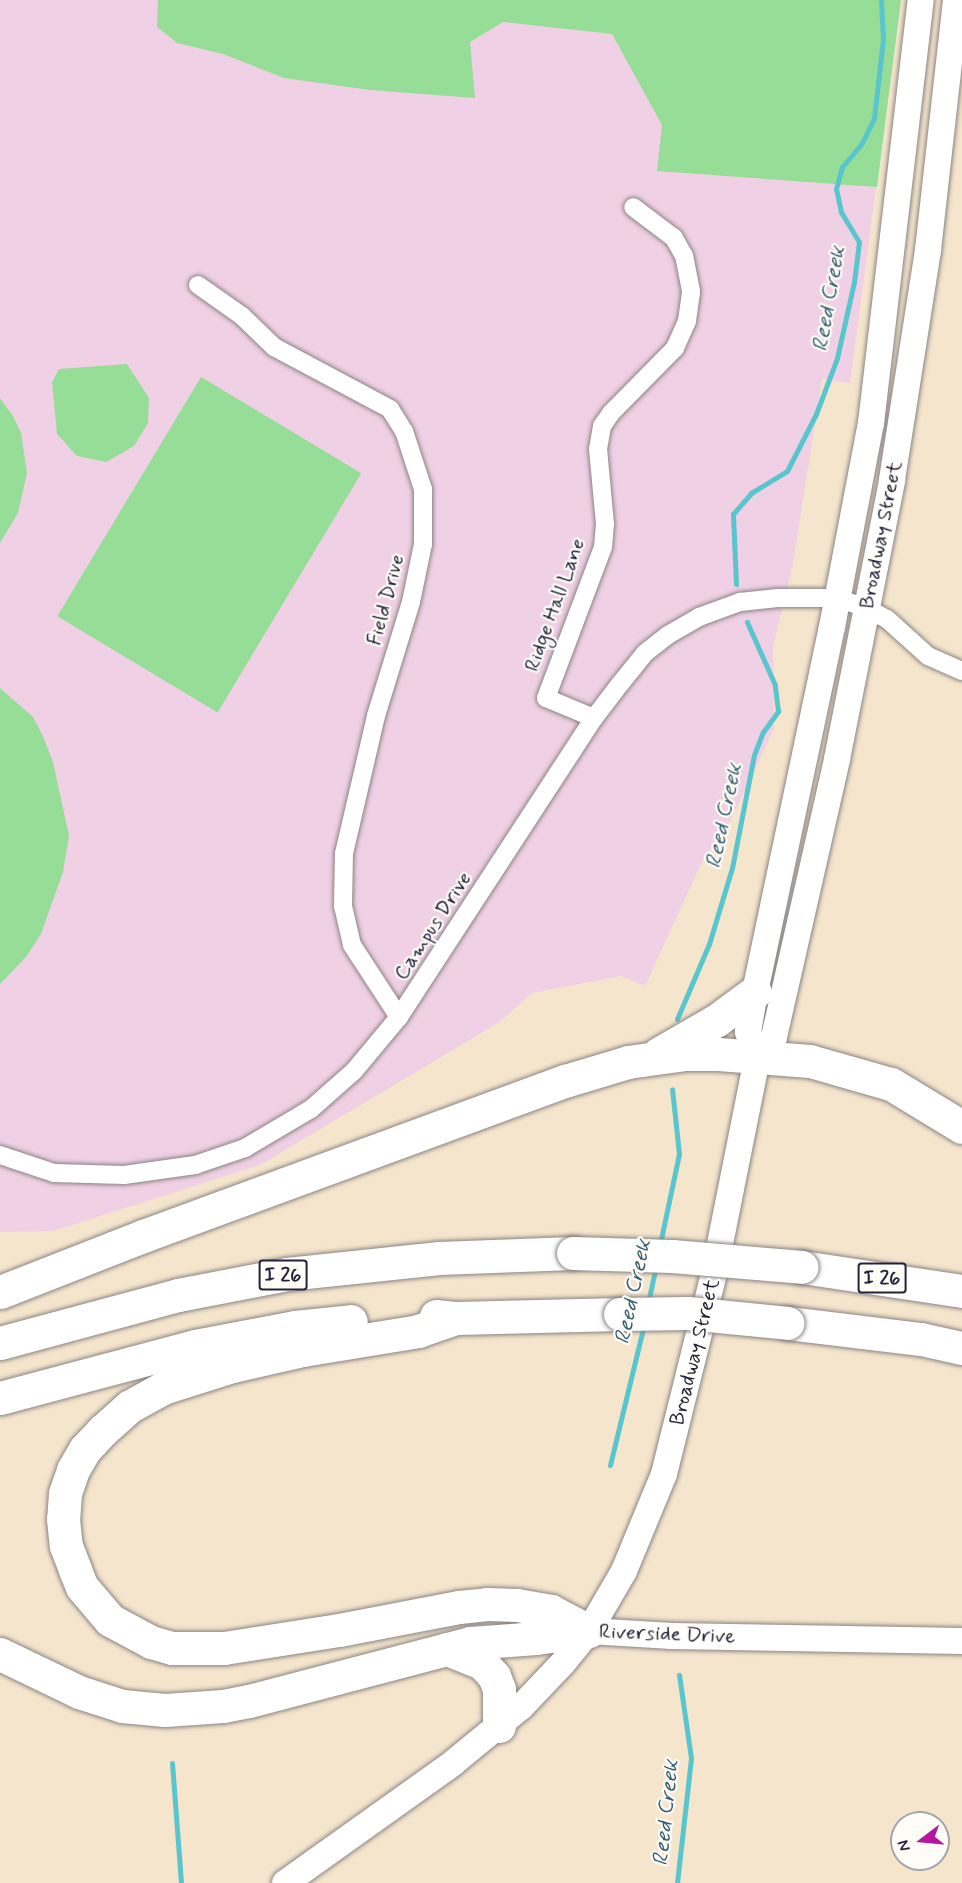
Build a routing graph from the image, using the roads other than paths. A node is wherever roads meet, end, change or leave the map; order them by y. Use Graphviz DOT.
graph roads {
  1 [pos="921,0"];
  2 [pos="956,0"];
  3 [pos="633,207"];
  4 [pos="198,285"];
  5 [pos="837,598"];
  6 [pos="866,608"];
  7 [pos="962,671"];
  8 [pos="594,718"];
  9 [pos="755,992"];
  10 [pos="399,1017"];
  11 [pos="652,1058"];
  12 [pos="757,1058"];
  13 [pos="962,1127"];
  14 [pos="0,1155"];
  15 [pos="962,1291"];
  16 [pos="0,1292"];
  17 [pos="456,1318"];
  18 [pos="0,1343"];
  19 [pos="962,1347"];
  20 [pos="0,1398"];
  21 [pos="590,1630"];
  22 [pos="962,1641"];
  23 [pos="447,1649"];
  24 [pos="0,1654"];
  25 [pos="499,1726"];
  26 [pos="285,1883"];
  1 -- 5 [label="main road, Broadway Street"];
  2 -- 6 [label="main road, Broadway Street"];
  3 -- 8 [label="street, Ridge Hall Lane"];
  4 -- 10 [label="street, Field Drive"];
  5 -- 6 [label="street, Campus Drive"];
  5 -- 8 [label="street, Campus Drive"];
  5 -- 9 [label="main road, Broadway Street"];
  6 -- 7 [label="street, Campus Drive"];
  6 -- 12 [label="main road, Broadway Street"];
  8 -- 10 [label="street, Campus Drive"];
  9 -- 11 [label="highway"];
  9 -- 12 [label="main road, Broadway Street"];
  10 -- 14 [label="street, Campus Drive"];
  11 -- 12 [label="highway"];
  11 -- 16 [label="highway"];
  12 -- 13 [label="highway"];
  12 -- 21 [label="main road, Broadway Street"];
  15 -- 18 [label="highway, I 26, bridge"];
  17 -- 19 [label="highway, bridge"];
  17 -- 20 [label="highway"];
  17 -- 21 [label="highway"];
  21 -- 22 [label="main road, Riverside Drive"];
  21 -- 23 [label="highway"];
  21 -- 25 [label="main road, Riverside Drive"];
  23 -- 24 [label="highway"];
  23 -- 25 [label="highway"];
  25 -- 26 [label="main road, Riverside Drive"];
}
